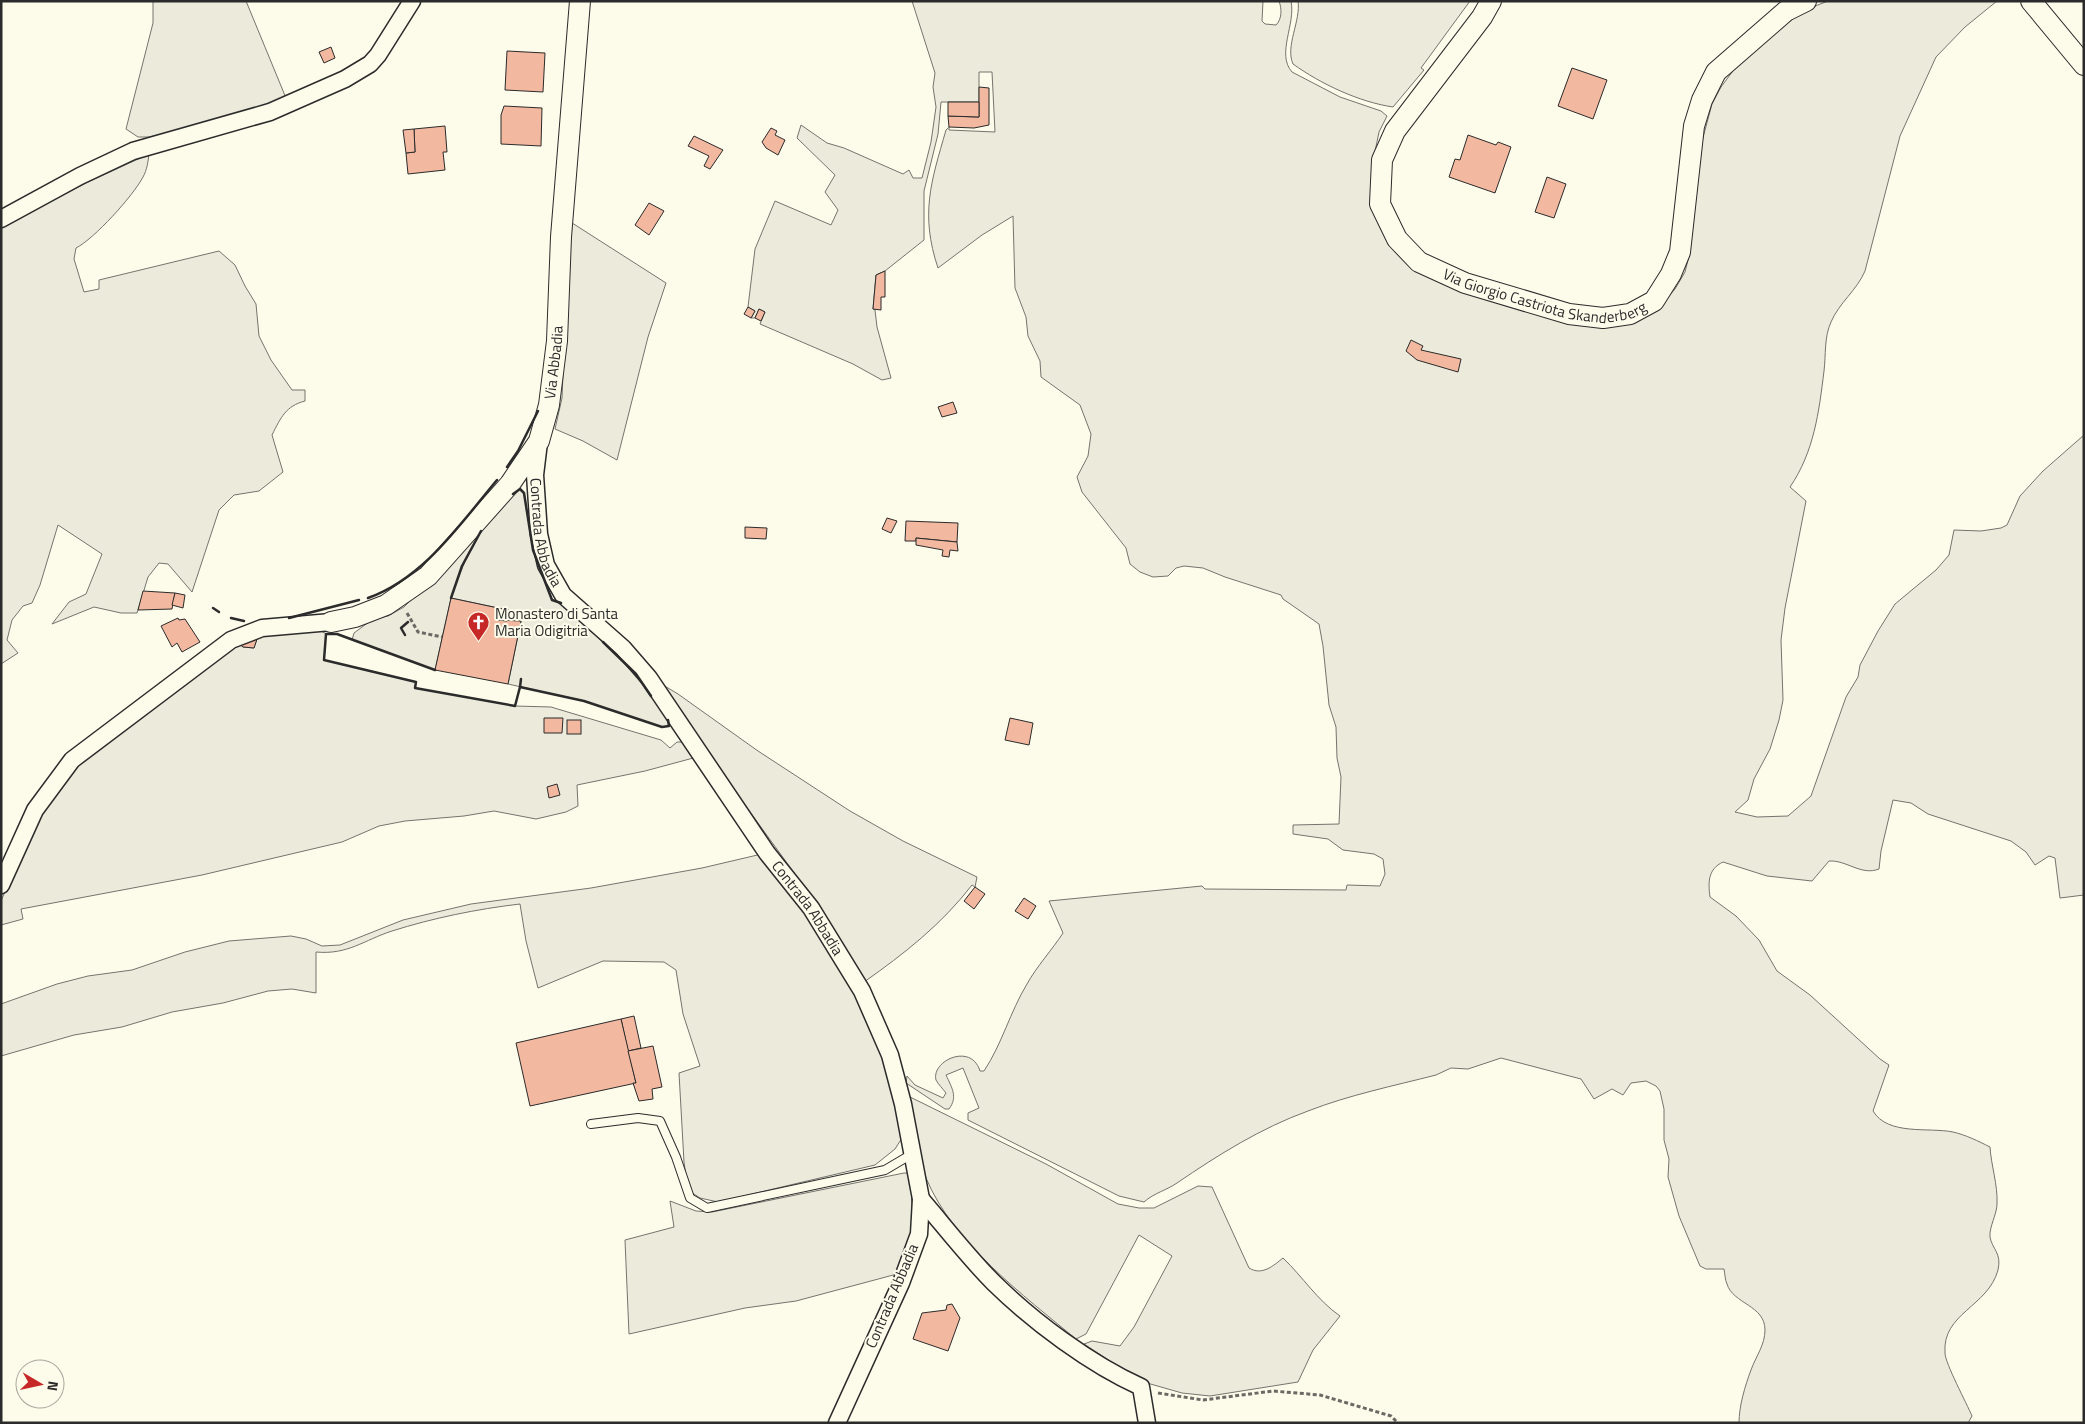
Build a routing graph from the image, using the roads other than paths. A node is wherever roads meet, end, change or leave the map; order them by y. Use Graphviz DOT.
graph roads {
  1 [pos="412,1"];
  2 [pos="580,1"];
  3 [pos="1491,1"];
  4 [pos="1806,1"];
  5 [pos="2030,1"];
  6 [pos="2084,65"];
  7 [pos="1,219"];
  8 [pos="539,441"];
  9 [pos="331,622"];
  10 [pos="1,884"];
  11 [pos="591,1124"];
  12 [pos="912,1154"];
  13 [pos="921,1199"];
  14 [pos="837,1423"];
  15 [pos="1147,1423"];
  1 -- 7 [label="street"];
  2 -- 8 [label="street, Via Abbadia"];
  3 -- 4 [label="street, Via Giorgio Castriota Skanderberg"];
  5 -- 6 [label="street"];
  8 -- 9 [label="street, Via Abbadia"];
  8 -- 12 [label="street, Contrada Abbadia"];
  9 -- 10 [label="street"];
  11 -- 12 [label="lane"];
  12 -- 13 [label="street, Contrada Abbadia"];
  13 -- 14 [label="street, Contrada Abbadia"];
  13 -- 15 [label="street"];
}
